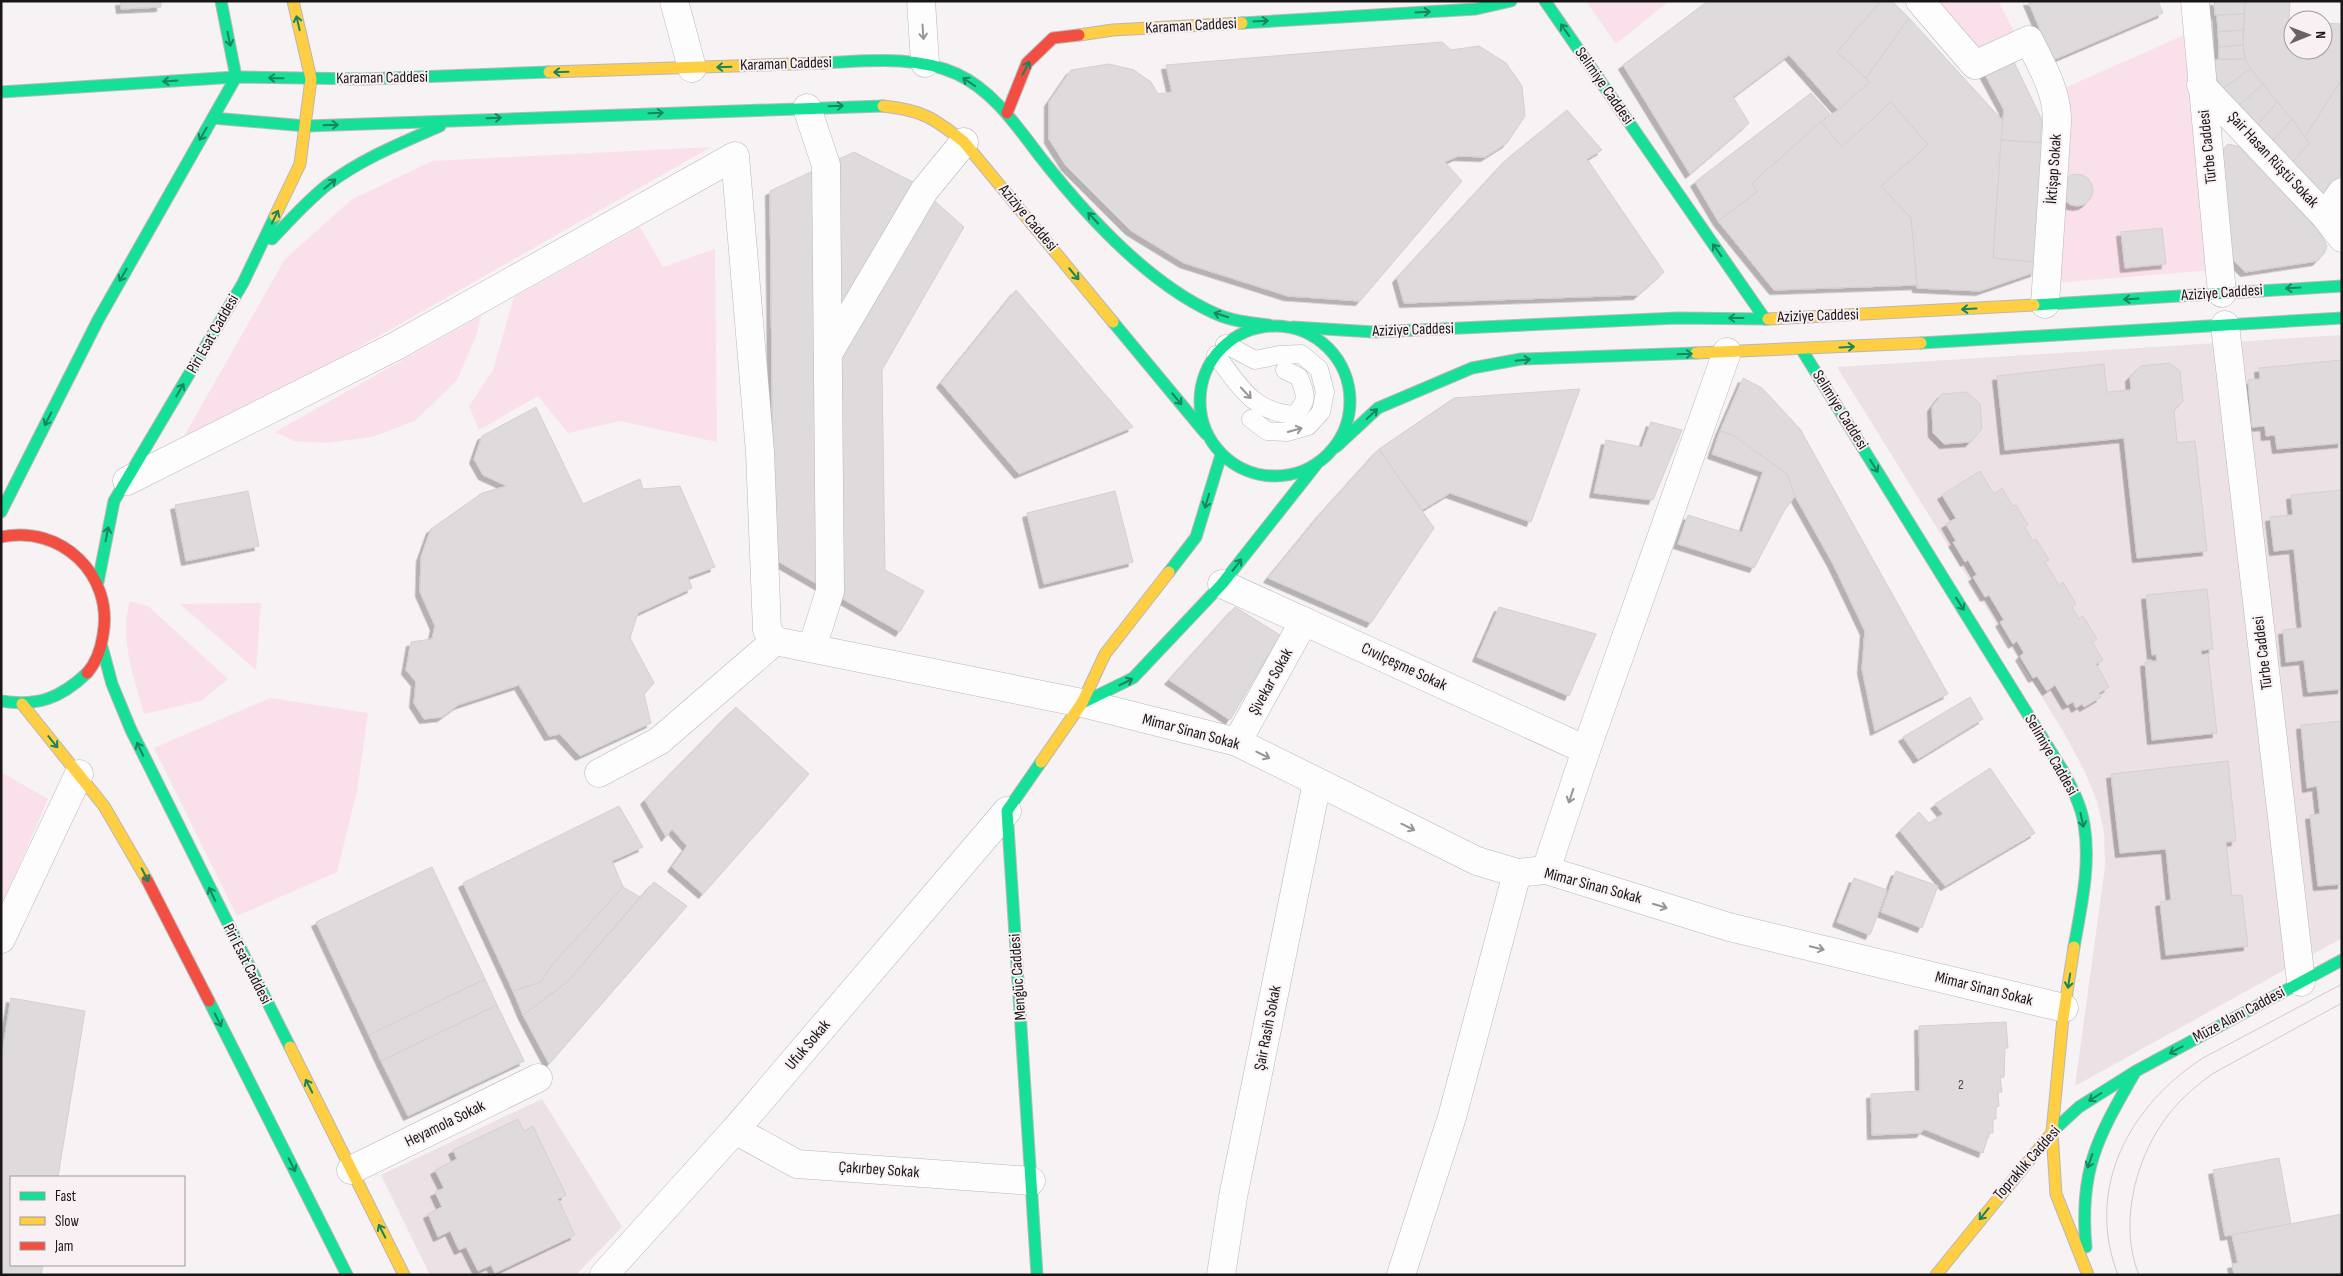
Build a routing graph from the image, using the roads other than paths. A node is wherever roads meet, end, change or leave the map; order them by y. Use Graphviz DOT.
graph roads {
  1 [pos="221,1"];
  2 [pos="293,1"];
  3 [pos="674,1"];
  4 [pos="921,1"];
  5 [pos="1511,1"];
  6 [pos="1545,1"];
  7 [pos="1920,1"];
  8 [pos="2195,1"];
  9 [pos="926,63"];
  10 [pos="692,68"];
  11 [pos="236,77"];
  12 [pos="311,79"];
  13 [pos="2201,85"];
  14 [pos="1,92"];
  15 [pos="807,108"];
  16 [pos="1007,113"];
  17 [pos="213,118"];
  18 [pos="454,120"];
  19 [pos="306,126"];
  20 [pos="964,142"];
  21 [pos="2342,192"];
  22 [pos="2326,216"];
  23 [pos="2342,238"];
  24 [pos="257,254"];
  25 [pos="2342,286"];
  26 [pos="2222,293"];
  27 [pos="2045,304"];
  28 [pos="2342,318"];
  29 [pos="1765,319"];
  30 [pos="1269,325"];
  31 [pos="2225,325"];
  32 [pos="1293,327"];
  33 [pos="1220,350"];
  34 [pos="1802,350"];
  35 [pos="1727,352"];
  36 [pos="828,354"];
  37 [pos="1285,370"];
  38 [pos="1251,419"];
  39 [pos="1206,434"];
  40 [pos="1336,447"];
  41 [pos="1221,455"];
  42 [pos="1317,465"];
  43 [pos="127,482"];
  44 [pos="1,512"];
  45 [pos="1,538"];
  46 [pos="98,582"];
  47 [pos="1222,584"];
  48 [pos="1304,621"];
  49 [pos="775,641"];
  50 [pos="102,647"];
  51 [pos="812,648"];
  52 [pos="1,701"];
  53 [pos="1082,703"];
  54 [pos="22,704"];
  55 [pos="1237,742"];
  56 [pos="1586,750"];
  57 [pos="79,774"];
  58 [pos="599,774"];
  59 [pos="1317,782"];
  60 [pos="1007,811"];
  61 [pos="1546,870"];
  62 [pos="1517,873"];
  63 [pos="1,939"];
  64 [pos="2342,960"];
  65 [pos="2301,982"];
  66 [pos="2064,1008"];
  67 [pos="2136,1071"];
  68 [pos="538,1078"];
  69 [pos="735,1130"];
  70 [pos="2052,1132"];
  71 [pos="351,1170"];
  72 [pos="1031,1181"];
  73 [pos="347,1275"];
  74 [pos="404,1275"];
  75 [pos="604,1275"];
  76 [pos="1037,1275"];
  77 [pos="1220,1275"];
  78 [pos="1400,1275"];
  79 [pos="1936,1275"];
  80 [pos="2088,1275"];
  81 [pos="2092,1275"];
  1 -- 11 [label="main road, one-way"];
  12 -- 2 [label="main road, Piri Esat Caddesi, one-way"];
  3 -- 10 [label="street"];
  4 -- 9 [label="street, one-way"];
  16 -- 5 [label="main road, Karaman Caddesi, one-way"];
  29 -- 6 [label="main road, Selimiye Caddesi, one-way"];
  7 -- 27 [label="street, İktişap Sokak"];
  8 -- 13 [label="street, Türbe Caddesi"];
  9 -- 10 [label="main road, Karaman Caddesi, one-way"];
  16 -- 9 [label="main road, Karaman Caddesi, one-way"];
  10 -- 12 [label="main road, Karaman Caddesi, one-way"];
  12 -- 11 [label="main road, Karaman Caddesi, one-way"];
  11 -- 14 [label="main road, Karaman Caddesi, one-way"];
  11 -- 17 [label="main road"];
  12 -- 19 [label="main road, Piri Esat Caddesi"];
  13 -- 22 [label="street, Şair Hasan Rüştü Sokak"];
  13 -- 26 [label="street, Türbe Caddesi"];
  18 -- 15 [label="main road, one-way"];
  15 -- 20 [label="main road, one-way"];
  15 -- 36 [label="street"];
  30 -- 16 [label="main road, one-way"];
  17 -- 19 [label="main road"];
  17 -- 44 [label="main road, one-way"];
  19 -- 18 [label="main road, one-way"];
  24 -- 18 [label="main road, one-way"];
  24 -- 19 [label="main road, Piri Esat Caddesi, one-way"];
  20 -- 36 [label="street"];
  20 -- 39 [label="main road, Aziziye Caddesi, one-way"];
  21 -- 22 [label="street"];
  22 -- 23 [label="street, Şair Hasan Rüştü Sokak"];
  43 -- 24 [label="main road, Piri Esat Caddesi, one-way"];
  25 -- 26 [label="main road, Aziziye Caddesi, one-way"];
  26 -- 27 [label="main road, Aziziye Caddesi, one-way"];
  27 -- 29 [label="main road, Aziziye Caddesi, one-way"];
  28 -- 31 [label="main road, Aziziye Caddesi"];
  29 -- 32 [label="main road, Aziziye Caddesi, one-way"];
  30 -- 32 [label="main road"];
  30 -- 33 [label="main road"];
  34 -- 31 [label="main road, Aziziye Caddesi, one-way"];
  31 -- 65 [label="street, Türbe Caddesi"];
  32 -- 40 [label="main road"];
  33 -- 37 [label="lane, one-way"];
  38 -- 33 [label="lane, one-way"];
  33 -- 39 [label="main road"];
  34 -- 35 [label="main road, Aziziye Caddesi"];
  34 -- 66 [label="main road, Selimiye Caddesi, one-way"];
  40 -- 35 [label="main road, Aziziye Caddesi, one-way"];
  35 -- 56 [label="street"];
  36 -- 51 [label="street"];
  39 -- 41 [label="main road"];
  40 -- 42 [label="main road"];
  41 -- 42 [label="main road"];
  41 -- 53 [label="main road, one-way"];
  47 -- 42 [label="main road, one-way"];
  46 -- 43 [label="main road, Piri Esat Caddesi, one-way"];
  43 -- 49 [label="street"];
  45 -- 46 [label="main road"];
  46 -- 50 [label="main road"];
  47 -- 48 [label="street, Cıvılçeşme Sokak"];
  53 -- 47 [label="main road, one-way"];
  48 -- 55 [label="street, Şivekar Sokak"];
  48 -- 56 [label="street, Cıvılçeşme Sokak"];
  49 -- 51 [label="street, Mimar Sinan Sokak"];
  49 -- 58 [label="street"];
  50 -- 54 [label="main road"];
  71 -- 50 [label="main road, Piri Esat Caddesi, one-way"];
  51 -- 53 [label="street, Mimar Sinan Sokak"];
  52 -- 54 [label="main road"];
  53 -- 55 [label="street, Mimar Sinan Sokak"];
  53 -- 60 [label="main road"];
  54 -- 57 [label="main road, one-way"];
  55 -- 59 [label="street, Mimar Sinan Sokak, one-way"];
  56 -- 61 [label="street, one-way"];
  57 -- 63 [label="street"];
  57 -- 73 [label="main road, one-way"];
  59 -- 62 [label="street, Mimar Sinan Sokak, one-way"];
  59 -- 77 [label="street, Şair Rasih Sokak"];
  60 -- 69 [label="street, Ufuk Sokak"];
  60 -- 72 [label="main road, Mengüc Caddesi"];
  61 -- 62 [label="street, Mimar Sinan Sokak"];
  61 -- 66 [label="street, Mimar Sinan Sokak, one-way"];
  62 -- 78 [label="street"];
  64 -- 65 [label="main road, Müze Alanı Caddesi"];
  65 -- 67 [label="main road, Müze Alanı Caddesi, one-way"];
  66 -- 70 [label="main road, Selimiye Caddesi"];
  67 -- 70 [label="main road, Topraklık Caddesi, one-way"];
  67 -- 81 [label="main road, one-way"];
  68 -- 71 [label="street, Heyamola Sokak"];
  69 -- 72 [label="street, Çakırbey Sokak"];
  69 -- 75 [label="street, Ufuk Sokak"];
  70 -- 79 [label="main road, Topraklık Caddesi, one-way"];
  70 -- 80 [label="main road, Selimiye Caddesi"];
  74 -- 71 [label="main road, Piri Esat Caddesi, one-way"];
  72 -- 76 [label="main road, Mengüc Caddesi"];
}
